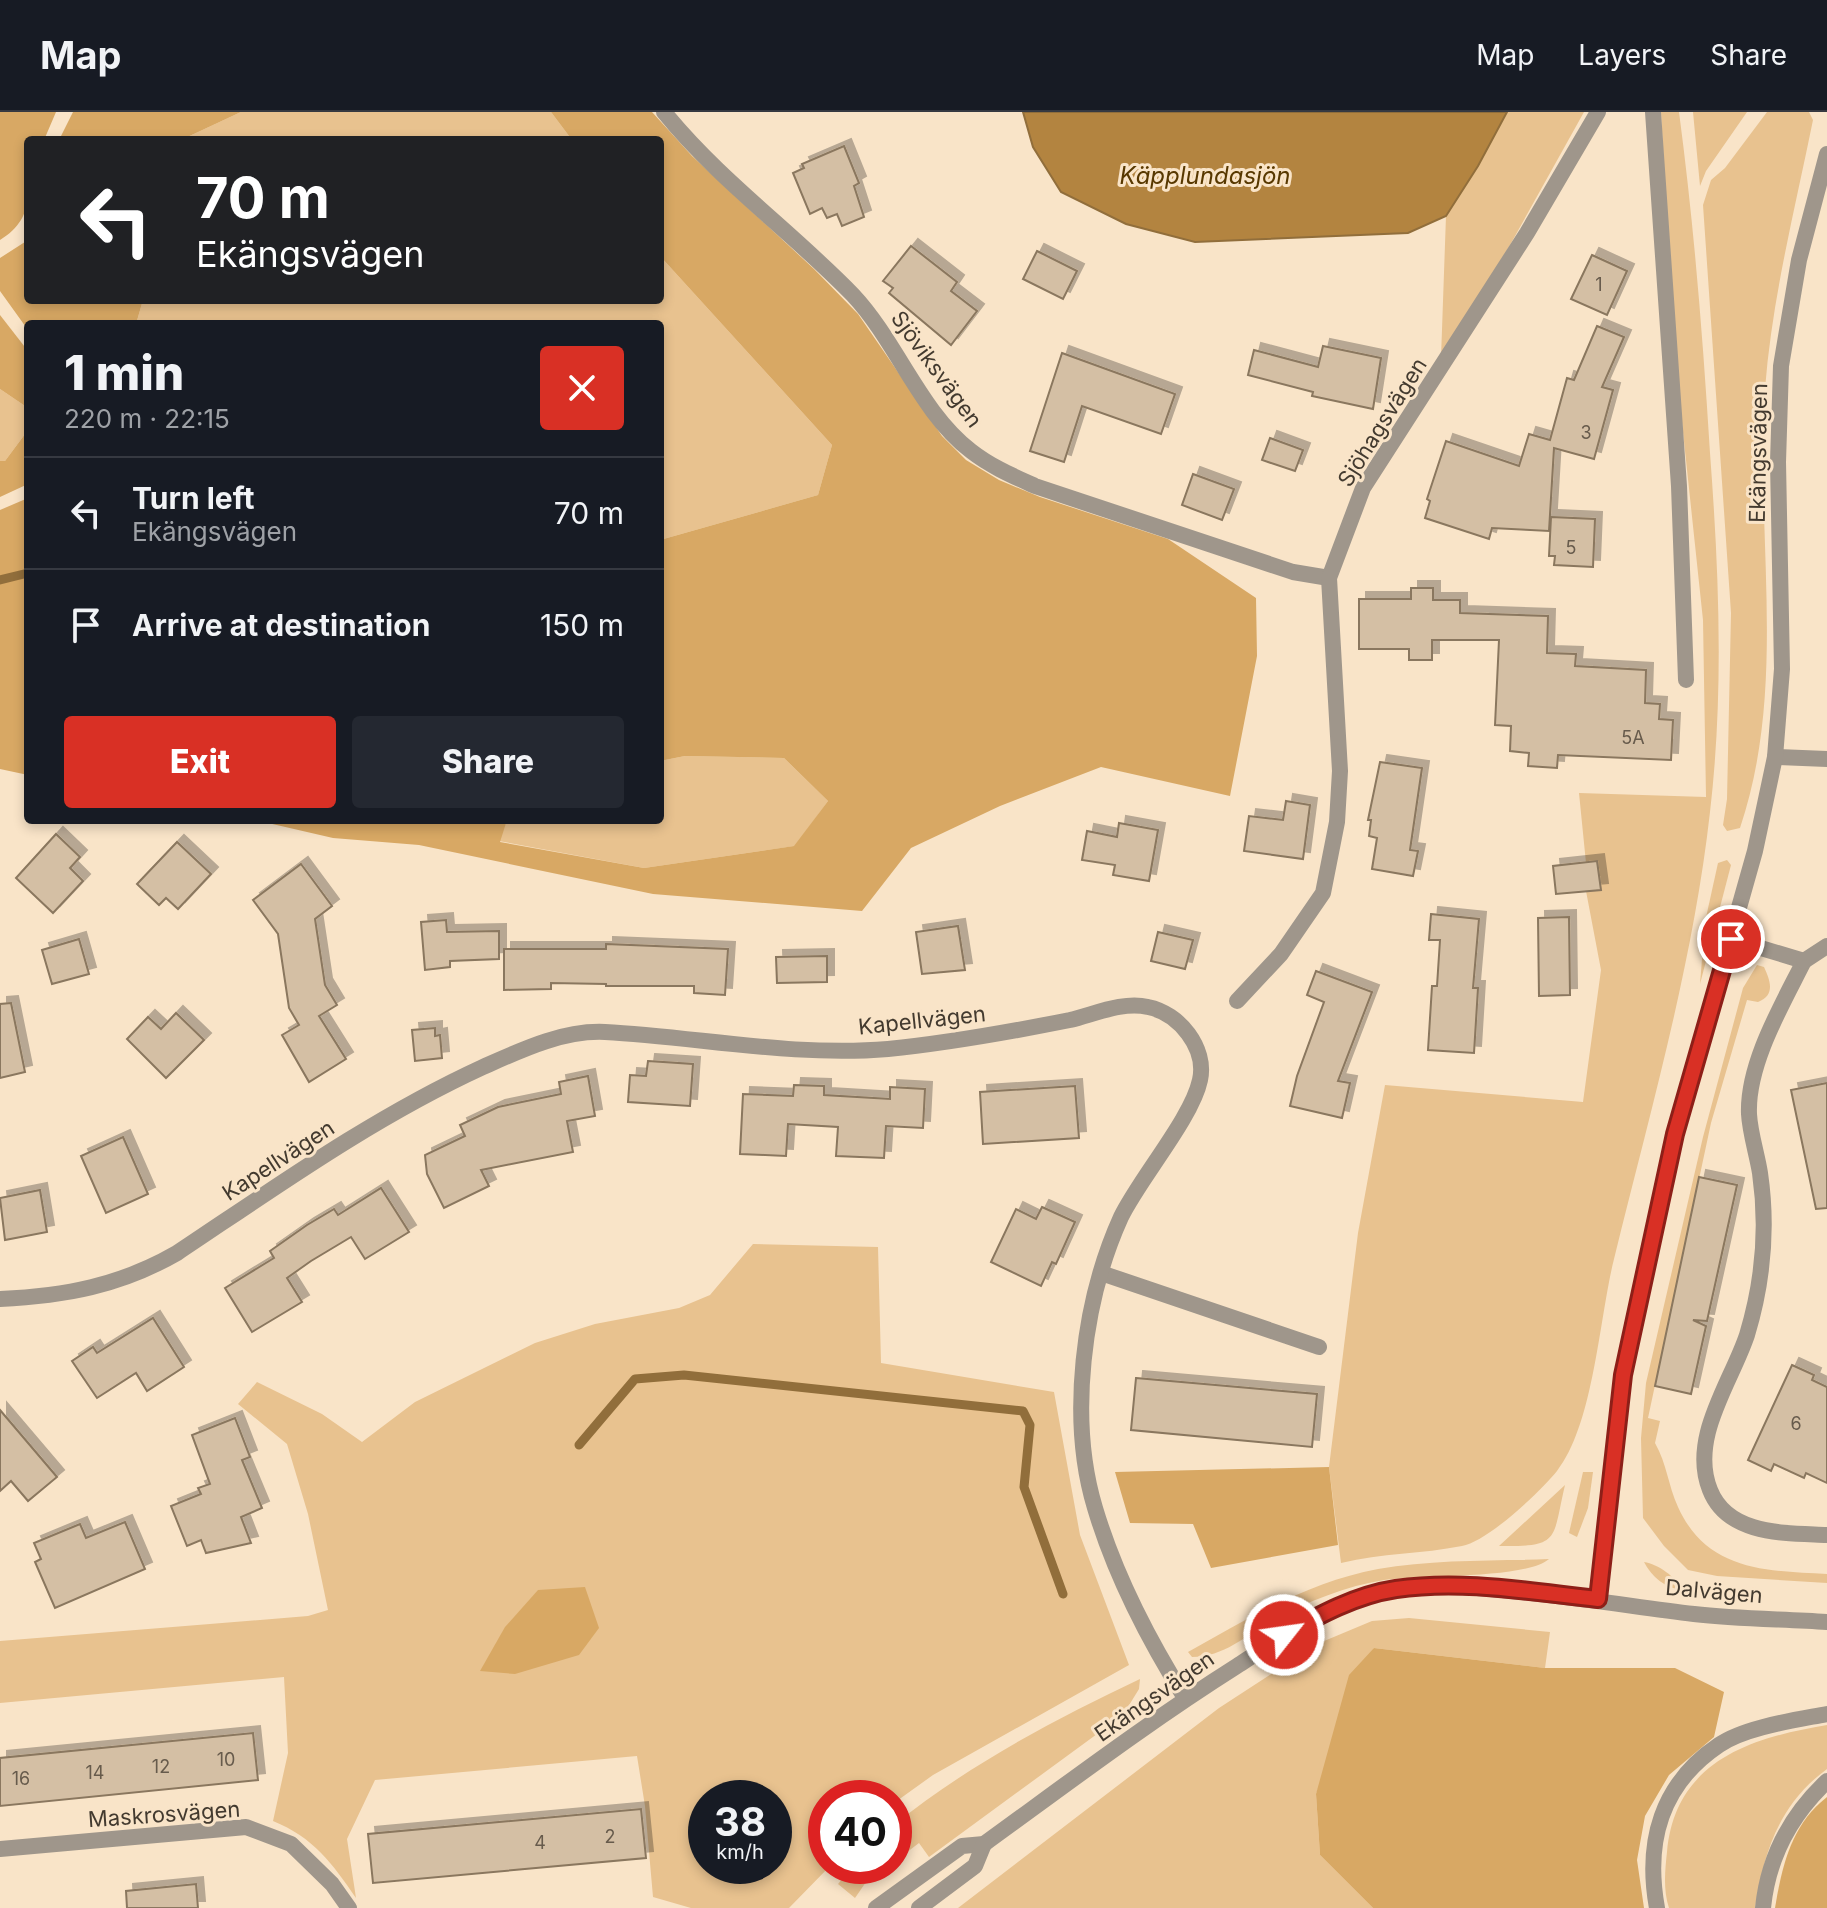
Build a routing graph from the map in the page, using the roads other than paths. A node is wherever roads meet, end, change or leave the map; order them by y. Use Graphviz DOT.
graph roads {
  1 [pos="664,112"];
  2 [pos="1598,112"];
  3 [pos="1653,112"];
  4 [pos="1827,154"];
  5 [pos="1329,578"];
  6 [pos="1686,680"];
  7 [pos="1775,757"];
  8 [pos="1827,759"];
  9 [pos="1731,939"];
  10 [pos="1827,946"];
  11 [pos="1804,961"];
  12 [pos="1237,1001"];
  13 [pos="1101,1273"];
  14 [pos="0,1299"];
  15 [pos="1319,1347"];
  16 [pos="1827,1535"];
  17 [pos="1598,1599"];
  18 [pos="1827,1622"];
  19 [pos="1185,1698"];
  20 [pos="1827,1714"];
  21 [pos="1827,1781"];
  22 [pos="984,1844"];
  23 [pos="0,1849"];
  24 [pos="349,1908"];
  25 [pos="876,1908"];
  26 [pos="919,1908"];
  27 [pos="1657,1908"];
  28 [pos="1763,1908"];
  1 -- 5 [label="street, Sjöviksvägen"];
  2 -- 5 [label="street, Sjöhagsvägen"];
  3 -- 6 [label="street"];
  4 -- 7 [label="street, Ekängsvägen"];
  5 -- 12 [label="street, Sjöhagsvägen"];
  7 -- 8 [label="street"];
  7 -- 9 [label="street, Ekängsvägen"];
  9 -- 11 [label="street"];
  9 -- 17 [label="street, Ekängsvägen"];
  10 -- 11 [label="street"];
  11 -- 16 [label="street"];
  13 -- 14 [label="street, Kapellvägen"];
  13 -- 15 [label="street"];
  13 -- 19 [label="street, Kapellvägen"];
  17 -- 18 [label="street, Dalvägen"];
  17 -- 19 [label="street, Ekängsvägen"];
  19 -- 22 [label="street, Ekängsvägen"];
  20 -- 27 [label="street"];
  21 -- 28 [label="street"];
  22 -- 25 [label="street, Ekängsvägen"];
  22 -- 26 [label="street, Ekängsvägen"];
  23 -- 24 [label="street, Maskrosvägen"];
}
